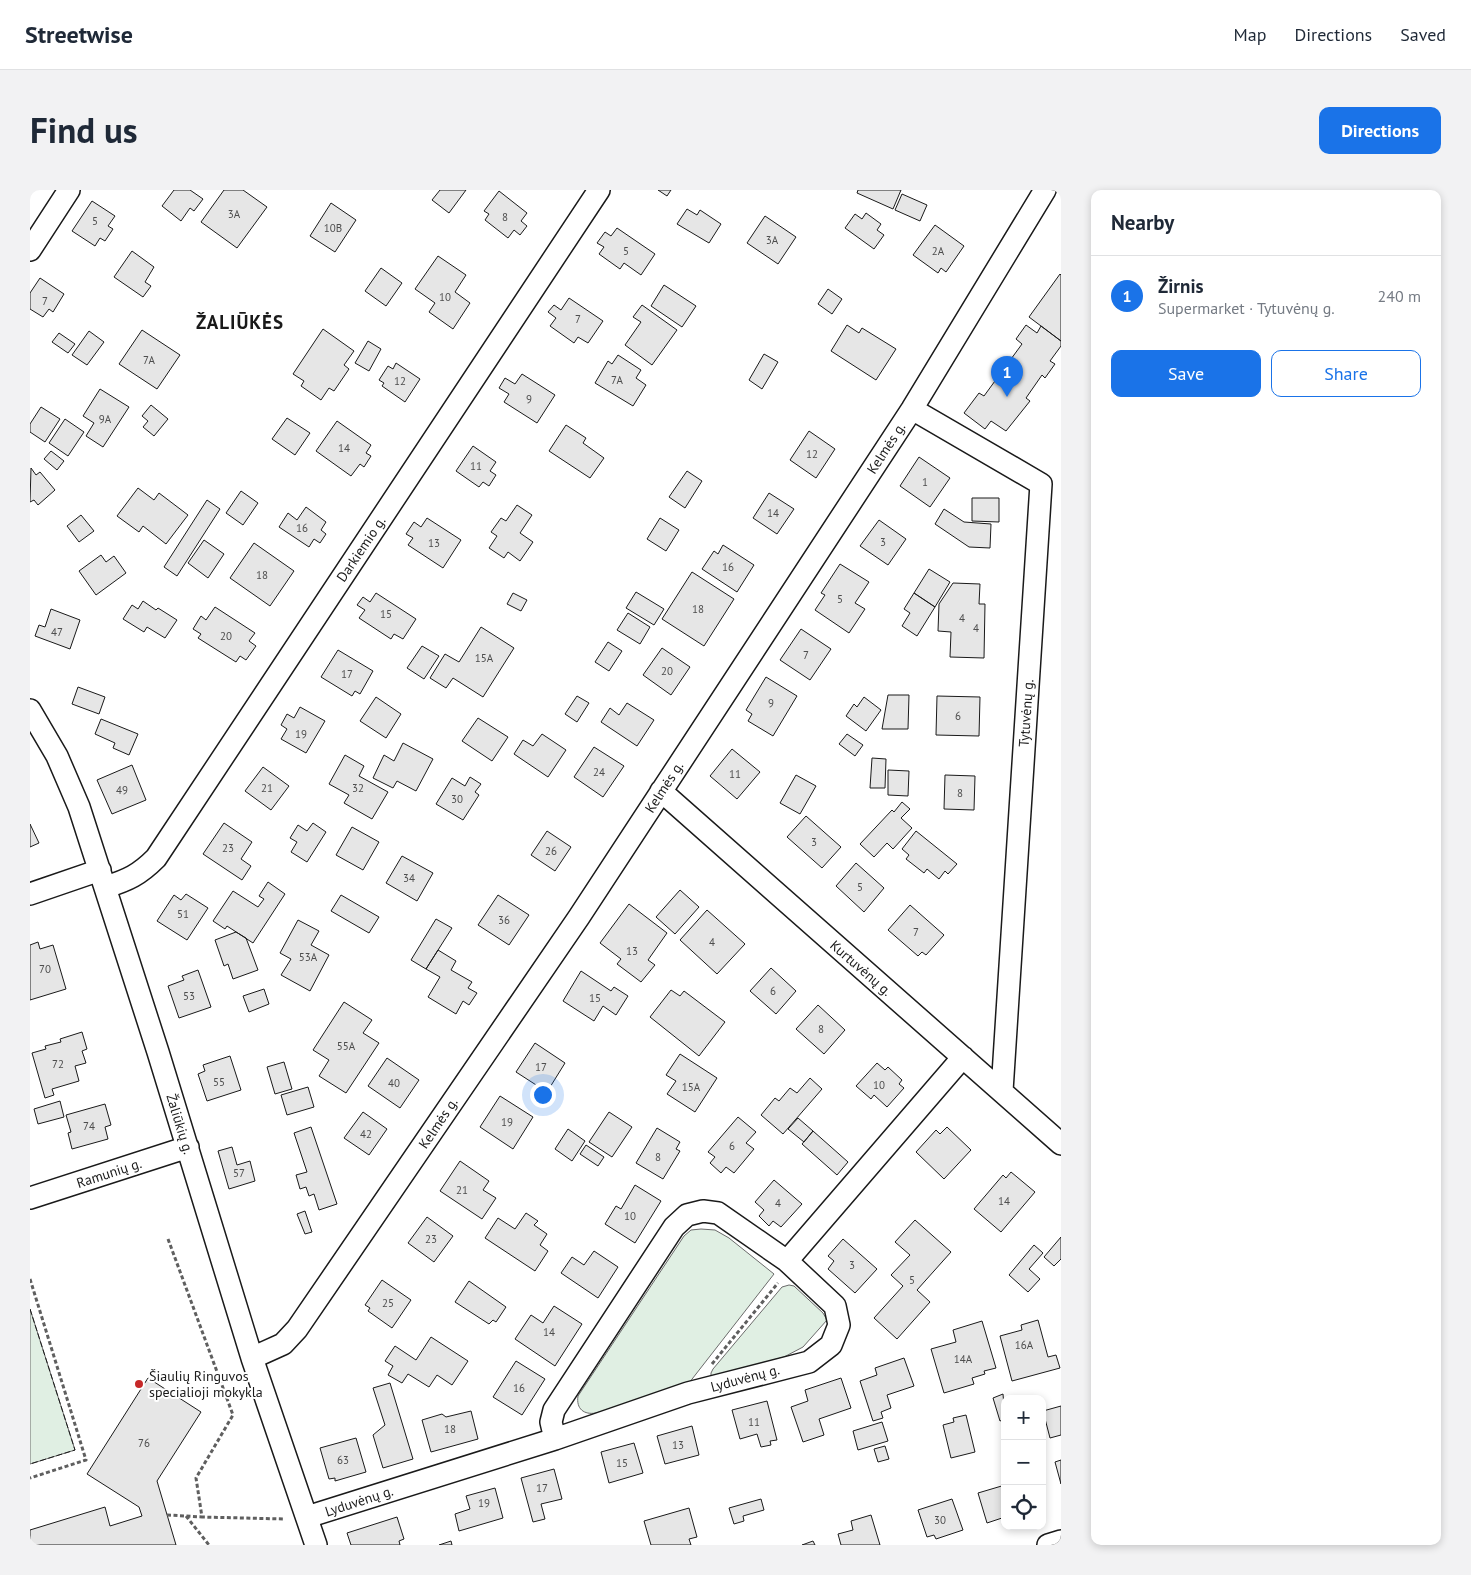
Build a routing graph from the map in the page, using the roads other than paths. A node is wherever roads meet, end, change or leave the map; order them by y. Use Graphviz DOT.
graph roads {
  1 [pos="69,190"];
  2 [pos="599,190"];
  3 [pos="1045,190"];
  4 [pos="30,250"];
  5 [pos="912,409"];
  6 [pos="30,710"];
  7 [pos="661,791"];
  8 [pos="103,878"];
  9 [pos="30,894"];
  10 [pos="963,1057"];
  11 [pos="1002,1092"];
  12 [pos="1061,1144"];
  13 [pos="188,1147"];
  14 [pos="30,1198"];
  15 [pos="790,1263"];
  16 [pos="252,1358"];
  17 [pos="554,1438"];
  18 [pos="299,1518"];
  19 [pos="1061,1541"];
  20 [pos="316,1545"];
  21 [pos="1048,1545"];
  1 -- 4 [label="street"];
  2 -- 8 [label="street, Darkiemio g."];
  3 -- 5 [label="street, Kelmės g."];
  5 -- 7 [label="street, Kelmės g."];
  5 -- 11 [label="street, Tytuvėnų g."];
  6 -- 8 [label="street, Žaliūkių g."];
  7 -- 10 [label="street, Kurtuvėnų g."];
  7 -- 16 [label="street, Kelmės g."];
  8 -- 9 [label="street, Darkiemio g."];
  8 -- 13 [label="street, Žaliūkių g."];
  10 -- 11 [label="street, Kurtuvėnų g."];
  10 -- 15 [label="street"];
  11 -- 12 [label="street, Kurtuvėnų g."];
  13 -- 14 [label="street, Ramunių g."];
  13 -- 16 [label="street, Žaliūkių g."];
  15 -- 17 [label="street, Lyduvėnų g."];
  15 -- 17 [label="street, Lyduvėnų g."];
  16 -- 18 [label="street, Žaliūkių g."];
  17 -- 18 [label="street, Lyduvėnų g."];
  18 -- 20 [label="street, Žaliūkių g."];
  19 -- 21 [label="street"];
}
